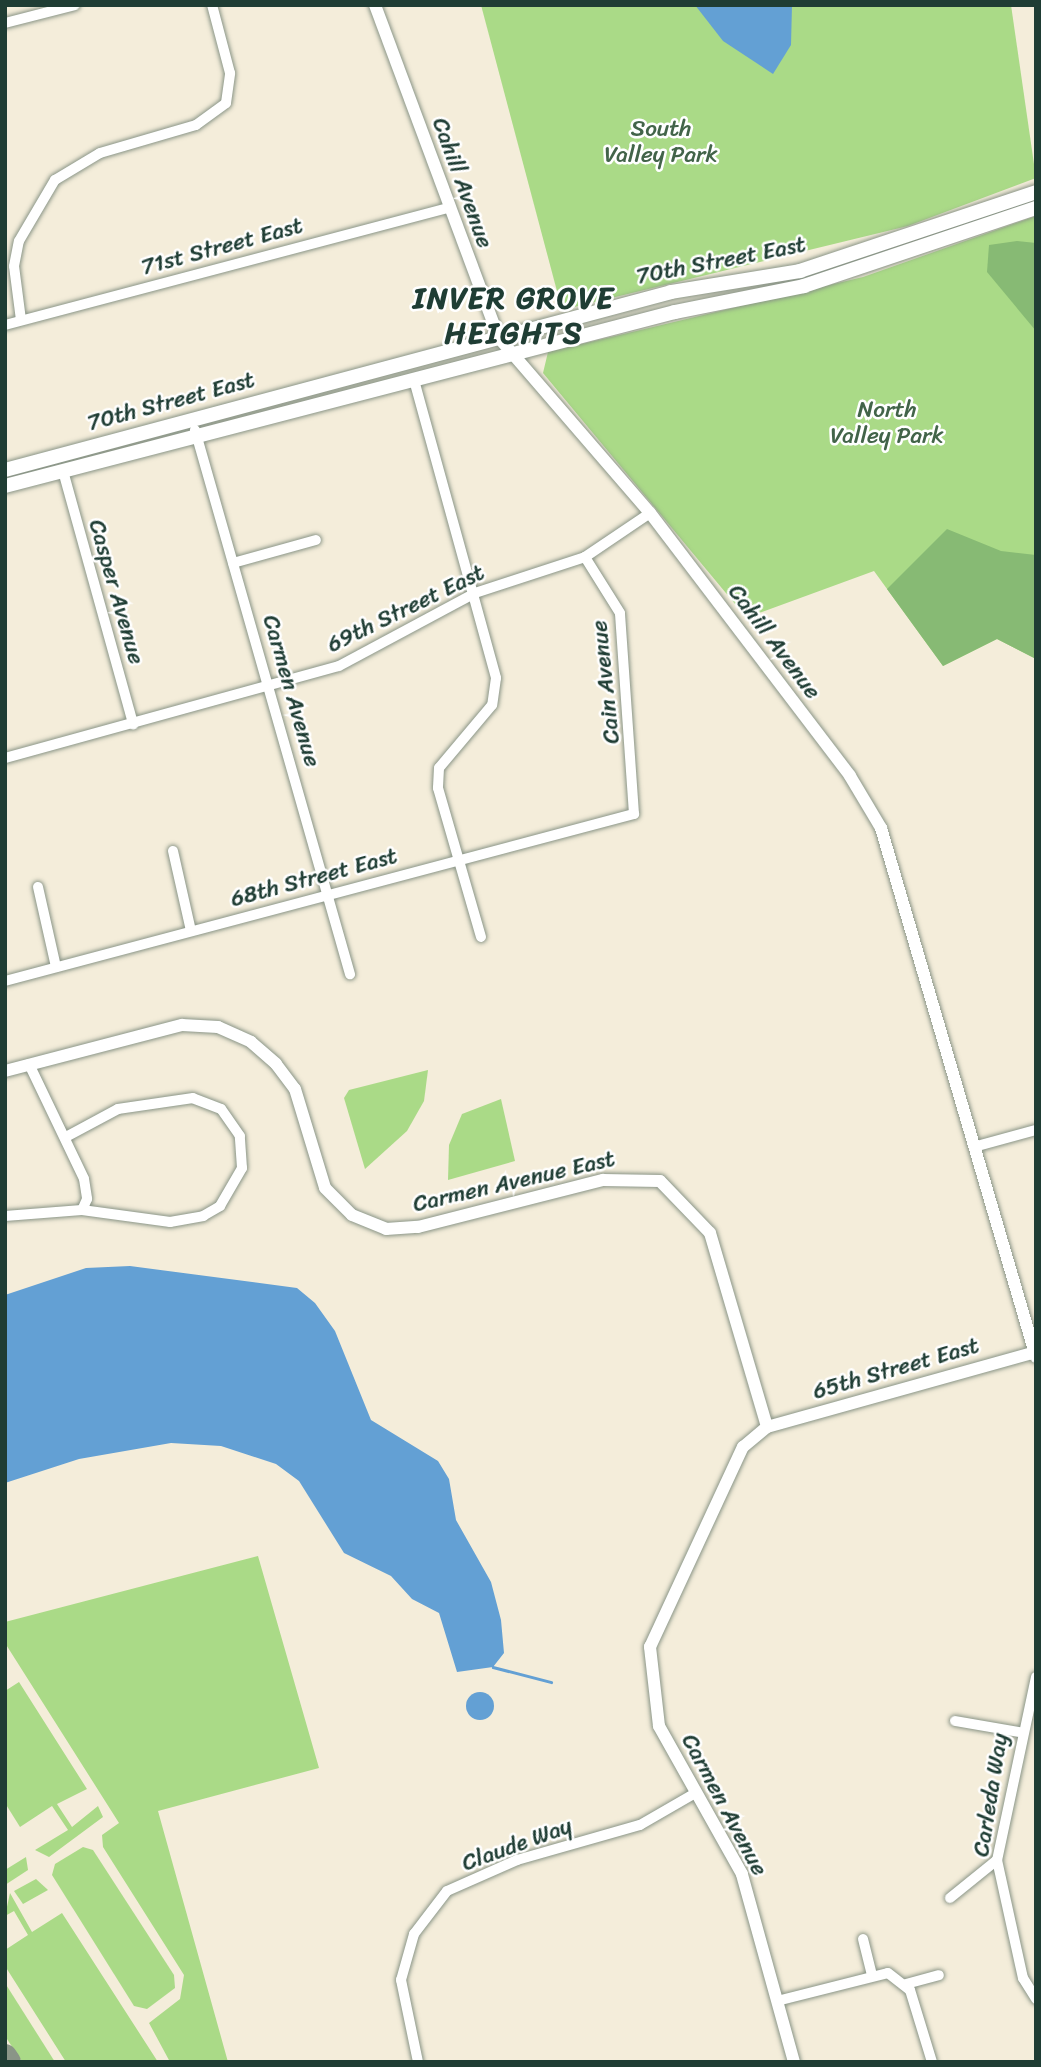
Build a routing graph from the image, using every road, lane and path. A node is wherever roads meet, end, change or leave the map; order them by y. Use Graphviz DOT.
graph roads {
  1 [pos="75,5"];
  2 [pos="212,5"];
  3 [pos="375,5"];
  4 [pos="5,23"];
  5 [pos="1036,192"];
  6 [pos="448,208"];
  7 [pos="1036,208"];
  8 [pos="21,320"];
  9 [pos="5,325"];
  10 [pos="499,338"];
  11 [pos="513,354"];
  12 [pos="414,380"];
  13 [pos="192,419"];
  14 [pos="197,435"];
  15 [pos="5,470"];
  16 [pos="62,471"];
  17 [pos="5,486"];
  18 [pos="650,513"];
  19 [pos="316,540"];
  20 [pos="585,557"];
  21 [pos="233,563"];
  22 [pos="475,593"];
  23 [pos="269,687"];
  24 [pos="133,724"];
  25 [pos="5,758"];
  26 [pos="634,814"];
  27 [pos="173,851"];
  28 [pos="457,860"];
  29 [pos="38,887"];
  30 [pos="327,895"];
  31 [pos="191,931"];
  32 [pos="481,937"];
  33 [pos="56,967"];
  34 [pos="350,974"];
  35 [pos="5,981"];
  36 [pos="29,1064"];
  37 [pos="5,1070"];
  38 [pos="1036,1130"];
  39 [pos="66,1137"];
  40 [pos="977,1146"];
  41 [pos="82,1210"];
  42 [pos="5,1216"];
  43 [pos="1035,1354"];
  44 [pos="767,1427"];
  45 [pos="1036,1677"];
  46 [pos="955,1721"];
  47 [pos="1019,1732"];
  48 [pos="692,1795"];
  49 [pos="997,1860"];
  50 [pos="950,1898"];
  51 [pos="863,1939"];
  52 [pos="872,1974"];
  53 [pos="939,1975"];
  54 [pos="906,1984"];
  55 [pos="1036,1998"];
  56 [pos="778,2001"];
  57 [pos="418,2062"];
  58 [pos="794,2062"];
  59 [pos="932,2062"];
  1 -- 4 [label="street"];
  2 -- 8 [label="street"];
  3 -- 6 [label="street, Cahill Avenue"];
  5 -- 10 [label="main road, 70th Street East"];
  6 -- 8 [label="street, 71st Street East"];
  6 -- 10 [label="street, Cahill Avenue"];
  7 -- 11 [label="main road, 70th Street East"];
  8 -- 9 [label="street, 71st Street East"];
  10 -- 11 [label="street, Cahill Avenue"];
  10 -- 13 [label="main road, 70th Street East"];
  11 -- 12 [label="main road, 70th Street East"];
  11 -- 18 [label="street, Cahill Avenue"];
  12 -- 14 [label="main road, 70th Street East"];
  12 -- 22 [label="street"];
  13 -- 14 [label="street, Carmen Avenue"];
  13 -- 15 [label="main road, 70th Street East"];
  14 -- 16 [label="main road, 70th Street East"];
  14 -- 21 [label="street, Carmen Avenue"];
  16 -- 17 [label="main road, 70th Street East"];
  16 -- 24 [label="street, Casper Avenue"];
  18 -- 20 [label="street, 69th Street East"];
  18 -- 40 [label="street, Cahill Avenue"];
  19 -- 21 [label="street"];
  20 -- 22 [label="street, 69th Street East"];
  20 -- 26 [label="street, Cain Avenue"];
  21 -- 23 [label="street, Carmen Avenue"];
  22 -- 23 [label="street, 69th Street East"];
  22 -- 28 [label="street"];
  23 -- 24 [label="street, 69th Street East"];
  23 -- 30 [label="street, Carmen Avenue"];
  24 -- 25 [label="street, 69th Street East"];
  26 -- 28 [label="street, 68th Street East"];
  27 -- 31 [label="street"];
  28 -- 30 [label="street, 68th Street East"];
  28 -- 32 [label="street"];
  29 -- 33 [label="street"];
  30 -- 31 [label="street, 68th Street East"];
  30 -- 34 [label="street, Carmen Avenue"];
  31 -- 33 [label="street, 68th Street East"];
  33 -- 35 [label="street, 68th Street East"];
  36 -- 37 [label="street"];
  36 -- 39 [label="street"];
  36 -- 44 [label="street, Carmen Avenue East"];
  38 -- 40 [label="street"];
  39 -- 41 [label="street"];
  39 -- 41 [label="street"];
  40 -- 43 [label="street, Cahill Avenue"];
  41 -- 42 [label="street"];
  43 -- 44 [label="street, 65th Street East"];
  44 -- 48 [label="street, Carmen Avenue"];
  45 -- 47 [label="street, Carleda Way"];
  46 -- 47 [label="street"];
  47 -- 49 [label="street, Carleda Way"];
  48 -- 56 [label="street, Carmen Avenue"];
  48 -- 57 [label="street, Claude Way"];
  49 -- 50 [label="street"];
  49 -- 55 [label="street, Carleda Way"];
  51 -- 52 [label="street"];
  52 -- 54 [label="street"];
  52 -- 56 [label="street"];
  53 -- 54 [label="street"];
  54 -- 59 [label="street"];
  56 -- 58 [label="street, Carmen Avenue"];
}
